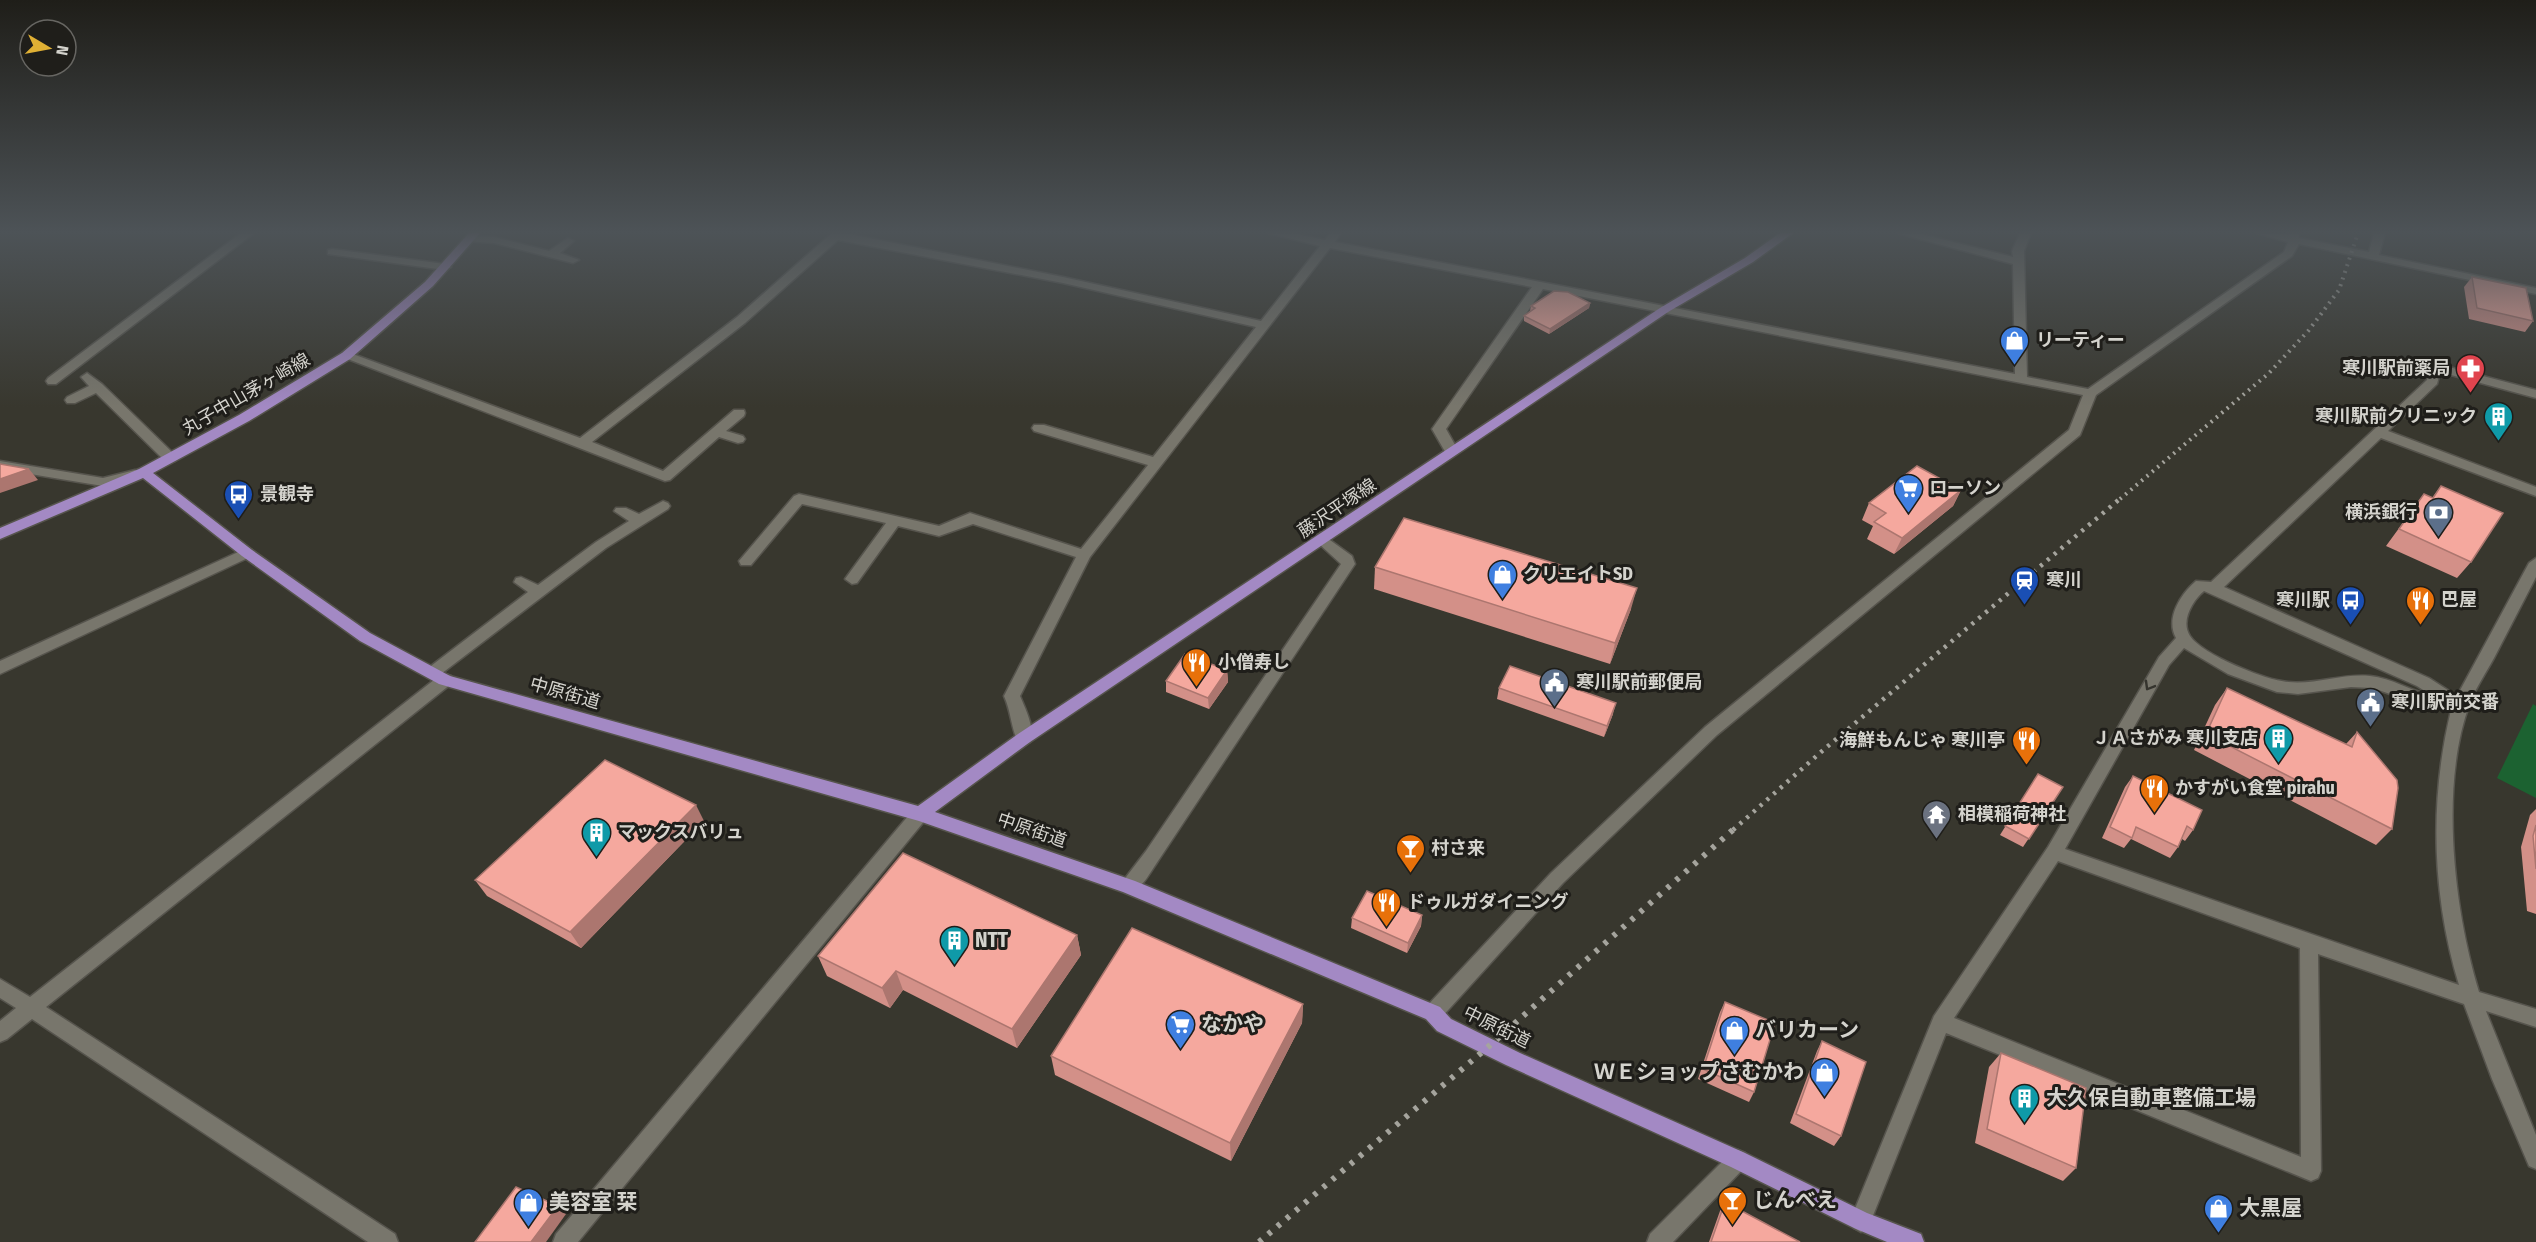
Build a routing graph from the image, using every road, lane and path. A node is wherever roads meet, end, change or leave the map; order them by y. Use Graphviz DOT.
graph roads {
  1 [pos="173,291"];
  2 [pos="421,291"];
  3 [pos="774,291"];
  4 [pos="1112,291"];
  5 [pos="1292,291"];
  6 [pos="1536,291"];
  7 [pos="1565,291"];
  8 [pos="1695,291"];
  9 [pos="2019,291"];
  10 [pos="2235,291"];
  11 [pos="1664,310"];
  12 [pos="1265,325"];
  13 [pos="346,356"];
  14 [pos="87,377"];
  15 [pos="52,381"];
  16 [pos="2021,381"];
  17 [pos="98,387"];
  18 [pos="2090,393"];
  19 [pos="2536,394"];
  20 [pos="71,400"];
  21 [pos="739,413"];
  22 [pos="1039,428"];
  23 [pos="717,432"];
  24 [pos="2379,432"];
  25 [pos="738,439"];
  26 [pos="582,443"];
  27 [pos="1452,452"];
  28 [pos="170,458"];
  29 [pos="1157,463"];
  30 [pos="0,465"];
  31 [pos="144,472"];
  32 [pos="2536,492"];
  33 [pos="663,506"];
  34 [pos="621,511"];
  35 [pos="641,521"];
  36 [pos="895,521"];
  37 [pos="0,534"];
  38 [pos="1323,540"];
  39 [pos="248,553"];
  40 [pos="1084,555"];
  41 [pos="746,561"];
  42 [pos="2536,564"];
  43 [pos="852,579"];
  44 [pos="521,582"];
  45 [pos="2214,588"];
  46 [pos="540,592"];
  47 [pos="2184,639"];
  48 [pos="0,668"];
  49 [pos="438,677"];
  50 [pos="2461,706"];
  51 [pos="1024,738"];
  52 [pos="920,814"];
  53 [pos="2054,852"];
  54 [pos="1129,886"];
  55 [pos="2308,943"];
  56 [pos="0,987"];
  57 [pos="2471,998"];
  58 [pos="31,1008"];
  59 [pos="1433,1013"];
  60 [pos="2536,1018"];
  61 [pos="1941,1022"];
  62 [pos="0,1033"];
  63 [pos="2536,1159"];
  64 [pos="1737,1160"];
  65 [pos="1861,1221"];
  66 [pos="387,1242"];
  67 [pos="564,1242"];
  68 [pos="1658,1242"];
  69 [pos="1913,1242"];
  1 -- 15 [label="street"];
  2 -- 13 [label="main road, 丸子中山茅ヶ崎線"];
  3 -- 26 [label="street"];
  4 -- 12 [label="street"];
  5 -- 12 [label="street"];
  6 -- 27 [label="street"];
  7 -- 11 [label="street"];
  8 -- 11 [label="main road, 藤沢平塚線"];
  9 -- 16 [label="street"];
  10 -- 18 [label="street"];
  11 -- 16 [label="street"];
  11 -- 27 [label="main road, 藤沢平塚線"];
  12 -- 29 [label="street"];
  13 -- 26 [label="street"];
  13 -- 28 [label="main road, 丸子中山茅ヶ崎線"];
  14 -- 17 [label="street"];
  16 -- 18 [label="street"];
  17 -- 20 [label="street"];
  17 -- 28 [label="street"];
  18 -- 59 [label="street"];
  19 -- 24 [label="street"];
  21 -- 23 [label="street"];
  22 -- 29 [label="street"];
  23 -- 25 [label="street"];
  23 -- 26 [label="street"];
  24 -- 32 [label="street"];
  24 -- 45 [label="street"];
  27 -- 38 [label="main road, 藤沢平塚線"];
  28 -- 31 [label="main road, 丸子中山茅ヶ崎線"];
  29 -- 40 [label="street"];
  30 -- 31 [label="street"];
  31 -- 37 [label="main road, 丸子中山茅ヶ崎線"];
  31 -- 39 [label="main road, 中原街道"];
  33 -- 35 [label="street"];
  34 -- 35 [label="street"];
  35 -- 46 [label="street"];
  36 -- 40 [label="street"];
  36 -- 41 [label="street"];
  36 -- 43 [label="street"];
  38 -- 51 [label="main road, 藤沢平塚線"];
  38 -- 54 [label="street"];
  39 -- 48 [label="street"];
  39 -- 49 [label="main road, 中原街道"];
  40 -- 51 [label="street"];
  42 -- 50 [label="street"];
  44 -- 46 [label="street"];
  45 -- 47 [label="street"];
  45 -- 50 [label="street"];
  46 -- 49 [label="street"];
  47 -- 50 [label="street"];
  47 -- 53 [label="street, one-way"];
  49 -- 52 [label="main road, 中原街道"];
  49 -- 58 [label="street"];
  50 -- 57 [label="street"];
  51 -- 52 [label="main road, 藤沢平塚線"];
  52 -- 54 [label="main road, 中原街道"];
  52 -- 67 [label="street"];
  53 -- 55 [label="street"];
  53 -- 61 [label="street"];
  54 -- 59 [label="main road, 中原街道"];
  55 -- 57 [label="street"];
  55 -- 61 [label="street"];
  56 -- 58 [label="street"];
  57 -- 60 [label="street"];
  57 -- 63 [label="street"];
  58 -- 62 [label="street"];
  58 -- 66 [label="street"];
  59 -- 64 [label="main road, 中原街道"];
  61 -- 65 [label="street"];
  64 -- 65 [label="main road, 中原街道"];
  64 -- 68 [label="street"];
  65 -- 69 [label="main road, 中原街道"];
}
